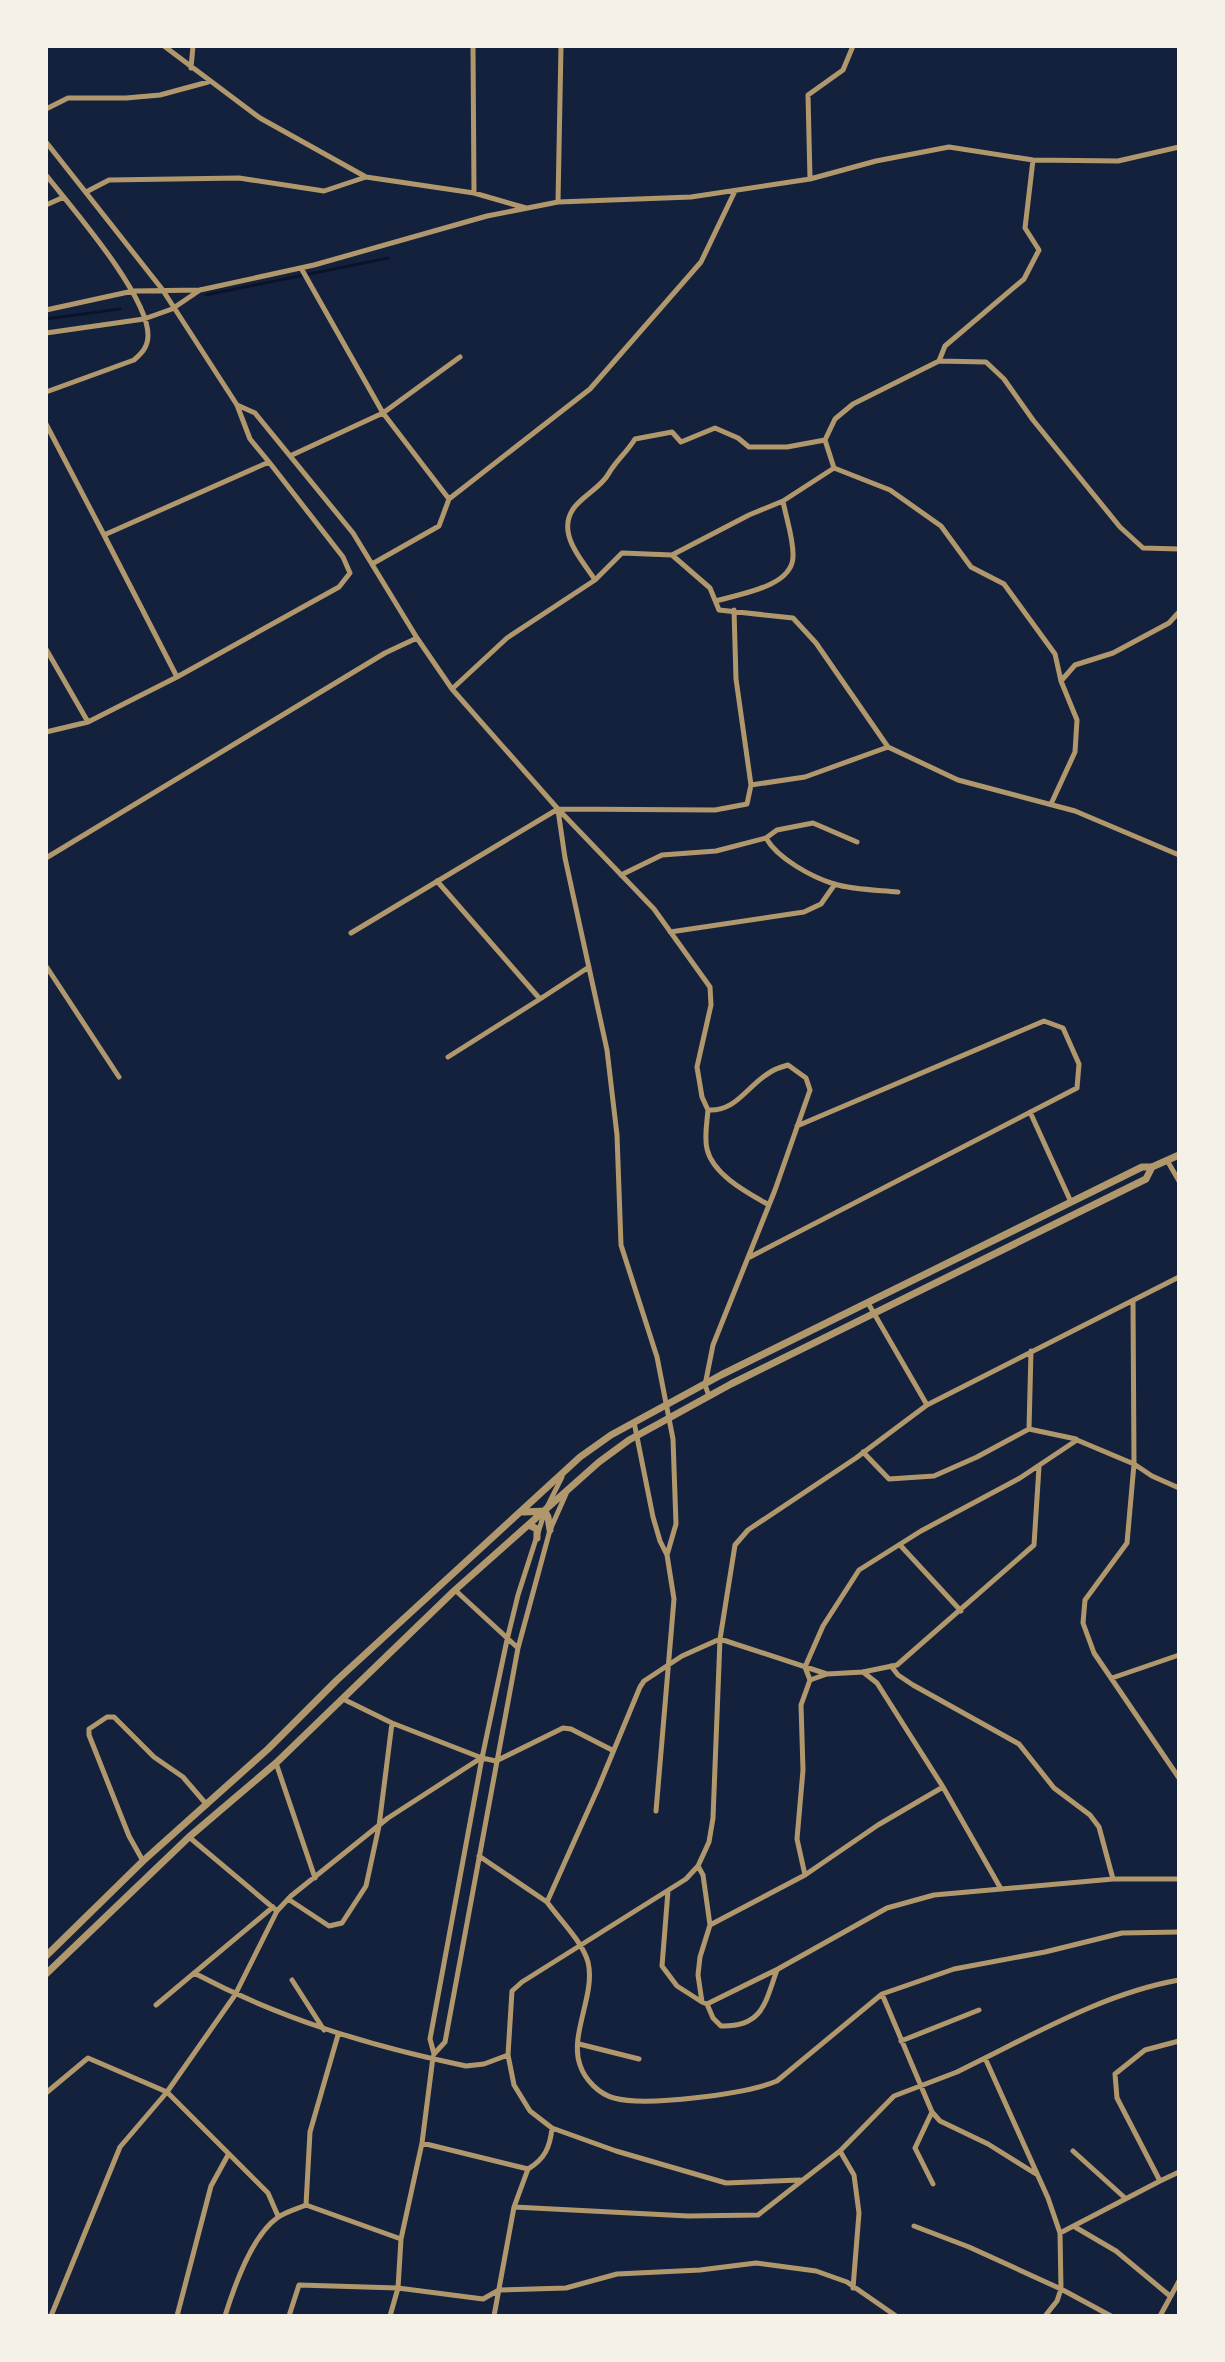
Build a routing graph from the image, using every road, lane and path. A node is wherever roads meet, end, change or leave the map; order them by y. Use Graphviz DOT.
graph roads {
  1 [pos="164,46"];
  2 [pos="193,46"];
  3 [pos="473,46"];
  4 [pos="561,46"];
  5 [pos="853,46"];
  6 [pos="191,69"];
  7 [pos="209,81"];
  8 [pos="46,109"];
  9 [pos="46,142"];
  10 [pos="1179,147"];
  11 [pos="1033,160"];
  12 [pos="46,175"];
  13 [pos="366,177"];
  14 [pos="810,179"];
  15 [pos="736,190"];
  16 [pos="86,192"];
  17 [pos="474,193"];
  18 [pos="64,197"];
  19 [pos="558,202"];
  20 [pos="46,205"];
  21 [pos="527,208"];
  22 [pos="301,268"];
  23 [pos="162,289"];
  24 [pos="200,290"];
  25 [pos="133,291"];
  26 [pos="172,309"];
  27 [pos="46,310"];
  28 [pos="144,319"];
  29 [pos="46,333"];
  30 [pos="460,357"];
  31 [pos="939,361"];
  32 [pos="46,392"];
  33 [pos="237,405"];
  34 [pos="383,413"];
  35 [pos="46,424"];
  36 [pos="825,440"];
  37 [pos="292,455"];
  38 [pos="269,462"];
  39 [pos="834,468"];
  40 [pos="449,499"];
  41 [pos="783,501"];
  42 [pos="104,535"];
  43 [pos="1179,549"];
  44 [pos="672,555"];
  45 [pos="372,564"];
  46 [pos="595,580"];
  47 [pos="716,601"];
  48 [pos="734,610"];
  49 [pos="1179,612"];
  50 [pos="417,638"];
  51 [pos="46,649"];
  52 [pos="177,677"];
  53 [pos="1061,681"];
  54 [pos="452,689"];
  55 [pos="88,722"];
  56 [pos="46,732"];
  57 [pos="888,747"];
  58 [pos="751,785"];
  59 [pos="1051,804"];
  60 [pos="558,809"];
  61 [pos="766,838"];
  62 [pos="857,842"];
  63 [pos="1179,855"];
  64 [pos="46,858"];
  65 [pos="621,875"];
  66 [pos="437,881"];
  67 [pos="835,884"];
  68 [pos="898,892"];
  69 [pos="670,932"];
  70 [pos="351,933"];
  71 [pos="46,966"];
  72 [pos="589,967"];
  73 [pos="540,999"];
  74 [pos="448,1057"];
  75 [pos="119,1077"];
  76 [pos="708,1110"];
  77 [pos="1030,1112"];
  78 [pos="797,1126"];
  79 [pos="1179,1155"];
  80 [pos="1168,1162"];
  81 [pos="1152,1167"];
  82 [pos="1179,1181"];
  83 [pos="1071,1202"];
  84 [pos="769,1205"];
  85 [pos="749,1258"];
  86 [pos="1179,1277"];
  87 [pos="1133,1301"];
  88 [pos="867,1302"];
  89 [pos="874,1312"];
  90 [pos="1031,1351"];
  91 [pos="705,1385"];
  92 [pos="709,1396"];
  93 [pos="667,1405"];
  94 [pos="927,1405"];
  95 [pos="670,1418"];
  96 [pos="634,1422"];
  97 [pos="1029,1429"];
  98 [pos="637,1436"];
  99 [pos="1077,1440"];
  100 [pos="863,1452"];
  101 [pos="1134,1464"];
  102 [pos="1039,1467"];
  103 [pos="565,1472"];
  104 [pos="1179,1488"];
  105 [pos="566,1493"];
  106 [pos="545,1511"];
  107 [pos="520,1514"];
  108 [pos="529,1525"];
  109 [pos="550,1530"];
  110 [pos="535,1542"];
  111 [pos="900,1545"];
  112 [pos="545,1549"];
  113 [pos="667,1555"];
  114 [pos="455,1590"];
  115 [pos="961,1611"];
  116 [pos="720,1639"];
  117 [pos="507,1640"];
  118 [pos="518,1648"];
  119 [pos="1179,1655"];
  120 [pos="670,1664"];
  121 [pos="891,1666"];
  122 [pos="805,1667"];
  123 [pos="863,1672"];
  124 [pos="827,1674"];
  125 [pos="1112,1678"];
  126 [pos="810,1680"];
  127 [pos="342,1698"];
  128 [pos="392,1723"];
  129 [pos="612,1750"];
  130 [pos="482,1758"];
  131 [pos="496,1761"];
  132 [pos="276,1763"];
  133 [pos="1179,1778"];
  134 [pos="943,1787"];
  135 [pos="207,1805"];
  136 [pos="656,1811"];
  137 [pos="379,1826"];
  138 [pos="189,1837"];
  139 [pos="479,1855"];
  140 [pos="143,1861"];
  141 [pos="698,1866"];
  142 [pos="805,1875"];
  143 [pos="315,1878"];
  144 [pos="1113,1879"];
  145 [pos="1179,1879"];
  146 [pos="1001,1889"];
  147 [pos="668,1890"];
  148 [pos="288,1899"];
  149 [pos="547,1902"];
  150 [pos="275,1909"];
  151 [pos="710,1925"];
  152 [pos="1179,1932"];
  153 [pos="580,1947"];
  154 [pos="46,1956"];
  155 [pos="778,1969"];
  156 [pos="194,1973"];
  157 [pos="46,1974"];
  158 [pos="292,1980"];
  159 [pos="1179,1980"];
  160 [pos="882,1994"];
  161 [pos="235,1995"];
  162 [pos="705,2003"];
  163 [pos="156,2005"];
  164 [pos="979,2010"];
  165 [pos="324,2030"];
  166 [pos="338,2035"];
  167 [pos="901,2041"];
  168 [pos="1179,2041"];
  169 [pos="579,2044"];
  170 [pos="508,2055"];
  171 [pos="433,2056"];
  172 [pos="985,2058"];
  173 [pos="639,2059"];
  174 [pos="920,2087"];
  175 [pos="167,2092"];
  176 [pos="46,2093"];
  177 [pos="932,2112"];
  178 [pos="552,2128"];
  179 [pos="422,2143"];
  180 [pos="840,2151"];
  181 [pos="1073,2151"];
  182 [pos="228,2155"];
  183 [pos="528,2169"];
  184 [pos="1179,2172"];
  185 [pos="1037,2175"];
  186 [pos="800,2180"];
  187 [pos="1160,2181"];
  188 [pos="933,2184"];
  189 [pos="1125,2198"];
  190 [pos="306,2205"];
  191 [pos="514,2207"];
  192 [pos="278,2216"];
  193 [pos="914,2226"];
  194 [pos="1074,2226"];
  195 [pos="1060,2233"];
  196 [pos="401,2239"];
  197 [pos="1179,2281"];
  198 [pos="398,2288"];
  199 [pos="853,2288"];
  200 [pos="1061,2289"];
  201 [pos="499,2290"];
  202 [pos="1170,2296"];
  203 [pos="51,2316"];
  204 [pos="177,2316"];
  205 [pos="225,2316"];
  206 [pos="289,2316"];
  207 [pos="390,2316"];
  208 [pos="494,2316"];
  209 [pos="896,2316"];
  210 [pos="1045,2316"];
  211 [pos="1111,2316"];
  212 [pos="1160,2316"];
  1 -- 6 [label="street"];
  2 -- 6 [label="street"];
  3 -- 17 [label="street"];
  4 -- 19 [label="street"];
  5 -- 14 [label="street"];
  6 -- 7 [label="street"];
  7 -- 8 [label="street"];
  7 -- 13 [label="street"];
  9 -- 16 [label="street"];
  10 -- 11 [label="street"];
  11 -- 14 [label="street"];
  11 -- 31 [label="street"];
  12 -- 18 [label="street"];
  13 -- 16 [label="street"];
  13 -- 17 [label="street"];
  14 -- 15 [label="street"];
  15 -- 19 [label="street"];
  15 -- 40 [label="street"];
  16 -- 23 [label="street"];
  17 -- 21 [label="street"];
  18 -- 20 [label="street"];
  18 -- 25 [label="street"];
  19 -- 21 [label="street"];
  21 -- 22 [label="street"];
  22 -- 24 [label="street"];
  22 -- 34 [label="street"];
  23 -- 24 [label="street"];
  23 -- 25 [label="street"];
  23 -- 26 [label="street"];
  24 -- 26 [label="street"];
  25 -- 27 [label="street"];
  25 -- 28 [label="street"];
  26 -- 28 [label="street"];
  26 -- 33 [label="street"];
  28 -- 29 [label="street"];
  28 -- 32 [label="street"];
  30 -- 34 [label="street"];
  31 -- 36 [label="street"];
  31 -- 43 [label="street"];
  33 -- 37 [label="street"];
  33 -- 38 [label="street"];
  34 -- 37 [label="street"];
  34 -- 40 [label="street"];
  35 -- 42 [label="street"];
  36 -- 39 [label="street"];
  36 -- 46 [label="street"];
  37 -- 45 [label="street"];
  38 -- 42 [label="street"];
  38 -- 52 [label="street"];
  39 -- 41 [label="street"];
  39 -- 53 [label="street"];
  40 -- 45 [label="street"];
  41 -- 44 [label="street"];
  41 -- 47 [label="street"];
  42 -- 52 [label="street"];
  44 -- 46 [label="street"];
  44 -- 47 [label="street"];
  45 -- 50 [label="street"];
  46 -- 54 [label="street"];
  47 -- 48 [label="street"];
  48 -- 57 [label="street"];
  48 -- 58 [label="street"];
  49 -- 53 [label="street"];
  50 -- 54 [label="street"];
  50 -- 64 [label="street"];
  51 -- 55 [label="street"];
  52 -- 55 [label="street"];
  53 -- 59 [label="street"];
  54 -- 60 [label="street"];
  55 -- 56 [label="street"];
  57 -- 58 [label="street"];
  57 -- 59 [label="street"];
  58 -- 60 [label="street"];
  59 -- 63 [label="street"];
  60 -- 65 [label="street"];
  60 -- 66 [label="street"];
  60 -- 72 [label="street"];
  61 -- 62 [label="street"];
  61 -- 65 [label="street"];
  61 -- 67 [label="street"];
  65 -- 69 [label="street"];
  66 -- 70 [label="street"];
  66 -- 73 [label="street"];
  67 -- 68 [label="street"];
  67 -- 69 [label="street"];
  69 -- 76 [label="street"];
  71 -- 75 [label="street"];
  72 -- 73 [label="street"];
  72 -- 93 [label="street"];
  73 -- 74 [label="street"];
  76 -- 78 [label="street"];
  76 -- 84 [label="street"];
  77 -- 78 [label="street"];
  77 -- 83 [label="street"];
  77 -- 85 [label="street"];
  78 -- 84 [label="street"];
  79 -- 80 [label="street"];
  80 -- 81 [label="street"];
  80 -- 82 [label="street"];
  81 -- 83 [label="street"];
  81 -- 89 [label="street"];
  83 -- 88 [label="street"];
  84 -- 85 [label="street"];
  85 -- 91 [label="street"];
  86 -- 87 [label="street"];
  87 -- 90 [label="street"];
  87 -- 101 [label="street"];
  88 -- 89 [label="street"];
  88 -- 91 [label="street"];
  89 -- 92 [label="street"];
  89 -- 94 [label="street"];
  90 -- 94 [label="street"];
  90 -- 97 [label="street"];
  91 -- 92 [label="street"];
  91 -- 93 [label="street"];
  92 -- 95 [label="street"];
  93 -- 95 [label="street"];
  93 -- 96 [label="street"];
  94 -- 100 [label="street"];
  95 -- 98 [label="street"];
  95 -- 113 [label="street"];
  96 -- 98 [label="street"];
  96 -- 103 [label="street"];
  97 -- 99 [label="street"];
  97 -- 100 [label="street"];
  98 -- 105 [label="street"];
  98 -- 113 [label="street"];
  99 -- 101 [label="street"];
  99 -- 102 [label="street"];
  100 -- 116 [label="street"];
  101 -- 104 [label="street"];
  101 -- 125 [label="street"];
  102 -- 111 [label="street"];
  102 -- 115 [label="street"];
  103 -- 106 [label="street"];
  103 -- 107 [label="street"];
  105 -- 106 [label="street"];
  105 -- 109 [label="street"];
  106 -- 107 [label="street"];
  106 -- 108 [label="street"];
  106 -- 109 [label="street"];
  106 -- 110 [label="street"];
  107 -- 135 [label="street"];
  108 -- 110 [label="street"];
  108 -- 114 [label="street"];
  109 -- 112 [label="street"];
  110 -- 112 [label="street"];
  110 -- 117 [label="street"];
  111 -- 115 [label="street"];
  111 -- 122 [label="street"];
  112 -- 118 [label="street"];
  113 -- 120 [label="street"];
  114 -- 117 [label="street"];
  114 -- 127 [label="street"];
  115 -- 121 [label="street"];
  116 -- 120 [label="street"];
  116 -- 122 [label="street"];
  116 -- 141 [label="street"];
  117 -- 118 [label="street"];
  117 -- 130 [label="street"];
  118 -- 131 [label="street"];
  119 -- 125 [label="street"];
  120 -- 129 [label="street"];
  120 -- 136 [label="street"];
  121 -- 123 [label="street"];
  121 -- 144 [label="street"];
  122 -- 124 [label="street"];
  122 -- 126 [label="street"];
  123 -- 124 [label="street"];
  123 -- 134 [label="street"];
  124 -- 126 [label="street"];
  125 -- 133 [label="street"];
  126 -- 142 [label="street"];
  127 -- 128 [label="street"];
  127 -- 132 [label="street"];
  128 -- 130 [label="street"];
  128 -- 137 [label="street"];
  129 -- 131 [label="street"];
  129 -- 149 [label="street"];
  130 -- 131 [label="street"];
  130 -- 137 [label="street"];
  130 -- 171 [label="street"];
  131 -- 139 [label="street"];
  132 -- 138 [label="street"];
  132 -- 143 [label="street"];
  134 -- 142 [label="street"];
  134 -- 146 [label="street"];
  135 -- 140 [label="street"];
  135 -- 140 [label="street"];
  137 -- 143 [label="street"];
  137 -- 148 [label="street"];
  138 -- 150 [label="street"];
  138 -- 157 [label="street"];
  139 -- 149 [label="street"];
  139 -- 171 [label="street"];
  140 -- 154 [label="street"];
  141 -- 147 [label="street"];
  141 -- 151 [label="street"];
  142 -- 151 [label="street"];
  143 -- 148 [label="street"];
  144 -- 145 [label="street"];
  144 -- 146 [label="street"];
  146 -- 155 [label="street"];
  147 -- 153 [label="street"];
  147 -- 162 [label="street"];
  148 -- 150 [label="street"];
  149 -- 153 [label="street"];
  150 -- 156 [label="street"];
  150 -- 161 [label="street"];
  151 -- 162 [label="street"];
  152 -- 160 [label="street"];
  153 -- 169 [label="street"];
  153 -- 170 [label="street"];
  155 -- 162 [label="street"];
  155 -- 162 [label="street"];
  156 -- 161 [label="street"];
  156 -- 163 [label="street"];
  158 -- 165 [label="street"];
  159 -- 172 [label="street"];
  160 -- 167 [label="street"];
  160 -- 169 [label="street"];
  161 -- 165 [label="street"];
  161 -- 175 [label="street"];
  164 -- 167 [label="street"];
  165 -- 166 [label="street"];
  166 -- 171 [label="street"];
  166 -- 190 [label="street"];
  167 -- 174 [label="street"];
  168 -- 187 [label="street"];
  169 -- 173 [label="street"];
  170 -- 171 [label="street"];
  170 -- 178 [label="street"];
  171 -- 179 [label="street"];
  172 -- 174 [label="street"];
  172 -- 185 [label="street"];
  174 -- 177 [label="street"];
  174 -- 180 [label="street"];
  175 -- 176 [label="street"];
  175 -- 182 [label="street"];
  175 -- 203 [label="street"];
  177 -- 185 [label="street"];
  177 -- 188 [label="street"];
  178 -- 183 [label="street"];
  178 -- 186 [label="street"];
  179 -- 183 [label="street"];
  179 -- 196 [label="street"];
  180 -- 186 [label="street"];
  180 -- 199 [label="street"];
  181 -- 189 [label="street"];
  182 -- 192 [label="street"];
  182 -- 204 [label="street"];
  183 -- 191 [label="street"];
  184 -- 187 [label="street"];
  185 -- 195 [label="street"];
  186 -- 191 [label="street"];
  187 -- 189 [label="street"];
  189 -- 194 [label="street"];
  190 -- 192 [label="street"];
  190 -- 196 [label="street"];
  191 -- 201 [label="street"];
  192 -- 205 [label="street"];
  193 -- 200 [label="street"];
  194 -- 195 [label="street"];
  194 -- 202 [label="street"];
  195 -- 200 [label="street"];
  196 -- 198 [label="street"];
  197 -- 202 [label="street"];
  198 -- 201 [label="street"];
  198 -- 206 [label="street"];
  198 -- 207 [label="street"];
  199 -- 201 [label="street"];
  199 -- 209 [label="street"];
  200 -- 210 [label="street"];
  200 -- 211 [label="street"];
  201 -- 208 [label="street"];
  202 -- 212 [label="street"];
}
